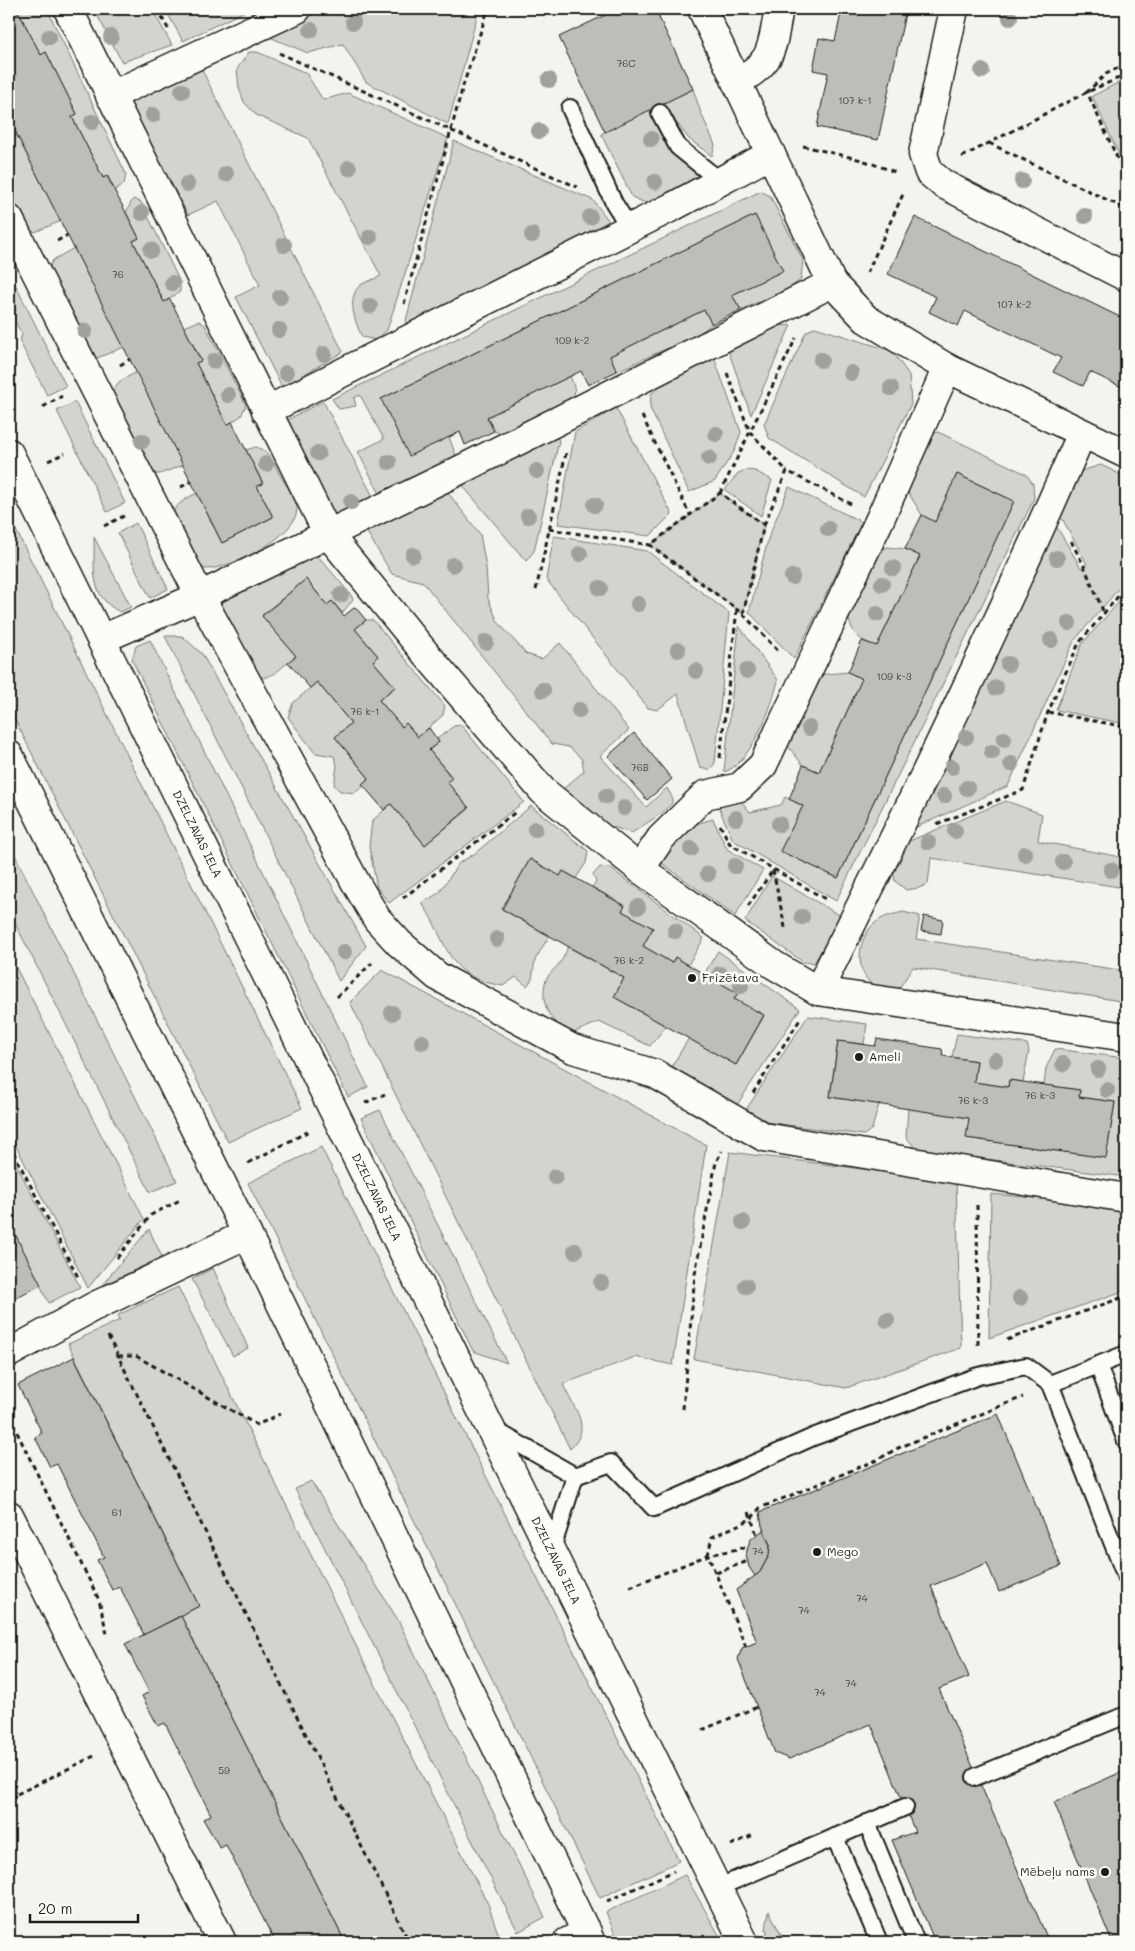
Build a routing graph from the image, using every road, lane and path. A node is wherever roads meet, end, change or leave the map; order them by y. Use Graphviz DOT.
graph roads {
  1 [pos="68,9"];
  2 [pos="297,9"];
  3 [pos="488,9"];
  4 [pos="702,9"];
  5 [pos="779,9"];
  6 [pos="954,9"];
  7 [pos="242,36"];
  8 [pos="1126,64"];
  9 [pos="1126,75"];
  10 [pos="736,82"];
  11 [pos="1087,92"];
  12 [pos="110,96"];
  13 [pos="570,108"];
  14 [pos="660,113"];
  15 [pos="452,132"];
  16 [pos="770,154"];
  17 [pos="919,175"];
  18 [pos="1126,177"];
  19 [pos="720,181"];
  20 [pos="614,203"];
  21 [pos="1126,208"];
  22 [pos="9,219"];
  23 [pos="629,226"];
  24 [pos="1126,276"];
  25 [pos="839,291"];
  26 [pos="798,334"];
  27 [pos="716,343"];
  28 [pos="392,348"];
  29 [pos="947,368"];
  30 [pos="628,386"];
  31 [pos="266,411"];
  32 [pos="574,413"];
  33 [pos="750,432"];
  34 [pos="1082,433"];
  35 [pos="9,453"];
  36 [pos="66,453"];
  37 [pos="1126,454"];
  38 [pos="47,461"];
  39 [pos="786,471"];
  40 [pos="720,493"];
  41 [pos="690,515"];
  42 [pos="880,519"];
  43 [pos="764,525"];
  44 [pos="549,529"];
  45 [pos="328,534"];
  46 [pos="650,545"];
  47 [pos="1084,566"];
  48 [pos="1126,587"];
  49 [pos="536,590"];
  50 [pos="200,596"];
  51 [pos="737,609"];
  52 [pos="743,614"];
  53 [pos="1104,614"];
  54 [pos="102,639"];
  55 [pos="803,677"];
  56 [pos="1048,712"];
  57 [pos="1126,727"];
  58 [pos="9,755"];
  59 [pos="543,791"];
  60 [pos="709,794"];
  61 [pos="901,827"];
  62 [pos="640,869"];
  63 [pos="856,917"];
  64 [pos="377,919"];
  65 [pos="399,943"];
  66 [pos="818,991"];
  67 [pos="337,998"];
  68 [pos="1126,1037"];
  69 [pos="385,1094"];
  70 [pos="357,1107"];
  71 [pos="735,1122"];
  72 [pos="312,1130"];
  73 [pos="9,1144"];
  74 [pos="241,1167"];
  75 [pos="977,1174"];
  76 [pos="1126,1198"];
  77 [pos="182,1199"];
  78 [pos="247,1234"];
  79 [pos="116,1258"];
  80 [pos="1126,1296"];
  81 [pos="93,1307"];
  82 [pos="1006,1340"];
  83 [pos="988,1347"];
  84 [pos="9,1353"];
  85 [pos="1126,1354"];
  86 [pos="118,1356"];
  87 [pos="1098,1365"];
  88 [pos="1050,1384"];
  89 [pos="683,1409"];
  90 [pos="280,1414"];
  91 [pos="488,1427"];
  92 [pos="1126,1441"];
  93 [pos="575,1476"];
  94 [pos="749,1512"];
  95 [pos="9,1515"];
  96 [pos="751,1519"];
  97 [pos="757,1535"];
  98 [pos="748,1547"];
  99 [pos="551,1552"];
  100 [pos="708,1555"];
  101 [pos="748,1561"];
  102 [pos="716,1573"];
  103 [pos="1126,1577"];
  104 [pos="630,1586"];
  105 [pos="746,1647"];
  106 [pos="756,1707"];
  107 [pos="1126,1715"];
  108 [pos="702,1730"];
  109 [pos="122,1742"];
  110 [pos="976,1777"];
  111 [pos="9,1798"];
  112 [pos="905,1807"];
  113 [pos="867,1823"];
  114 [pos="753,1835"];
  115 [pos="835,1837"];
  116 [pos="727,1846"];
  117 [pos="677,1869"];
  118 [pos="716,1888"];
  119 [pos="606,1902"];
  120 [pos="582,1939"];
  121 [pos="222,1942"];
  122 [pos="409,1942"];
  123 [pos="744,1942"];
  124 [pos="879,1942"];
  125 [pos="916,1942"];
  1 -- 12 [label="street"];
  2 -- 7 [label="street"];
  3 -- 15 [label="path"];
  4 -- 10 [label="street"];
  5 -- 10 [label="street"];
  6 -- 17 [label="street"];
  7 -- 12 [label="street"];
  7 -- 15 [label="path"];
  8 -- 11 [label="path"];
  9 -- 11 [label="path"];
  10 -- 16 [label="street"];
  11 -- 18 [label="path"];
  11 -- 21 [label="path"];
  12 -- 31 [label="street"];
  13 -- 20 [label="lane"];
  14 -- 19 [label="lane"];
  15 -- 20 [label="path"];
  15 -- 28 [label="path"];
  16 -- 17 [label="path"];
  16 -- 19 [label="street"];
  16 -- 25 [label="street"];
  17 -- 24 [label="street"];
  17 -- 25 [label="path"];
  19 -- 23 [label="street"];
  20 -- 23 [label="lane"];
  22 -- 50 [label="street"];
  23 -- 28 [label="street"];
  25 -- 27 [label="street"];
  25 -- 29 [label="street"];
  26 -- 33 [label="path"];
  27 -- 30 [label="street"];
  27 -- 33 [label="path"];
  28 -- 31 [label="street"];
  29 -- 34 [label="street"];
  29 -- 42 [label="street"];
  30 -- 32 [label="street"];
  30 -- 41 [label="path"];
  31 -- 45 [label="street"];
  32 -- 44 [label="path"];
  32 -- 45 [label="street"];
  33 -- 39 [label="path"];
  33 -- 40 [label="path"];
  34 -- 37 [label="street"];
  34 -- 61 [label="street"];
  35 -- 54 [label="street, DZELZAVAS IELA"];
  36 -- 38 [label="path"];
  39 -- 42 [label="path"];
  39 -- 43 [label="path"];
  40 -- 41 [label="path"];
  40 -- 43 [label="path"];
  41 -- 46 [label="path"];
  42 -- 55 [label="street"];
  43 -- 52 [label="path"];
  44 -- 46 [label="path"];
  44 -- 49 [label="path"];
  45 -- 50 [label="street"];
  45 -- 59 [label="street"];
  46 -- 51 [label="path"];
  47 -- 53 [label="path"];
  48 -- 53 [label="path"];
  50 -- 54 [label="street"];
  50 -- 64 [label="street"];
  51 -- 52 [label="path"];
  51 -- 60 [label="path"];
  52 -- 55 [label="path"];
  53 -- 56 [label="path"];
  54 -- 91 [label="street, DZELZAVAS IELA"];
  55 -- 60 [label="street"];
  56 -- 57 [label="path"];
  56 -- 61 [label="path"];
  58 -- 78 [label="street"];
  59 -- 62 [label="street"];
  59 -- 64 [label="path"];
  60 -- 62 [label="street"];
  60 -- 63 [label="path"];
  61 -- 63 [label="street"];
  62 -- 66 [label="street"];
  63 -- 66 [label="street"];
  64 -- 65 [label="street"];
  65 -- 67 [label="path"];
  65 -- 71 [label="street"];
  66 -- 68 [label="street"];
  66 -- 71 [label="path"];
  69 -- 70 [label="path"];
  71 -- 75 [label="street"];
  71 -- 89 [label="path"];
  72 -- 74 [label="path"];
  73 -- 81 [label="path"];
  75 -- 76 [label="street"];
  75 -- 83 [label="path"];
  77 -- 79 [label="path"];
  78 -- 81 [label="street"];
  78 -- 120 [label="street"];
  80 -- 82 [label="path"];
  81 -- 84 [label="street"];
  81 -- 86 [label="path"];
  85 -- 87 [label="lane"];
  86 -- 90 [label="path"];
  86 -- 122 [label="path"];
  87 -- 88 [label="lane"];
  87 -- 92 [label="lane"];
  88 -- 93 [label="lane"];
  88 -- 96 [label="path"];
  88 -- 103 [label="lane"];
  91 -- 93 [label="lane"];
  91 -- 99 [label="street, DZELZAVAS IELA"];
  93 -- 99 [label="lane"];
  94 -- 96 [label="path"];
  95 -- 109 [label="street"];
  96 -- 97 [label="path"];
  96 -- 100 [label="path"];
  98 -- 100 [label="path"];
  99 -- 118 [label="street, DZELZAVAS IELA"];
  100 -- 102 [label="path"];
  100 -- 104 [label="path"];
  101 -- 102 [label="path"];
  102 -- 105 [label="path"];
  106 -- 108 [label="path"];
  107 -- 110 [label="lane"];
  109 -- 111 [label="path"];
  109 -- 121 [label="street"];
  112 -- 113 [label="lane"];
  113 -- 115 [label="lane"];
  113 -- 125 [label="lane"];
  114 -- 116 [label="path"];
  115 -- 118 [label="lane"];
  115 -- 124 [label="lane"];
  117 -- 119 [label="path"];
  118 -- 123 [label="street, DZELZAVAS IELA"];
}
